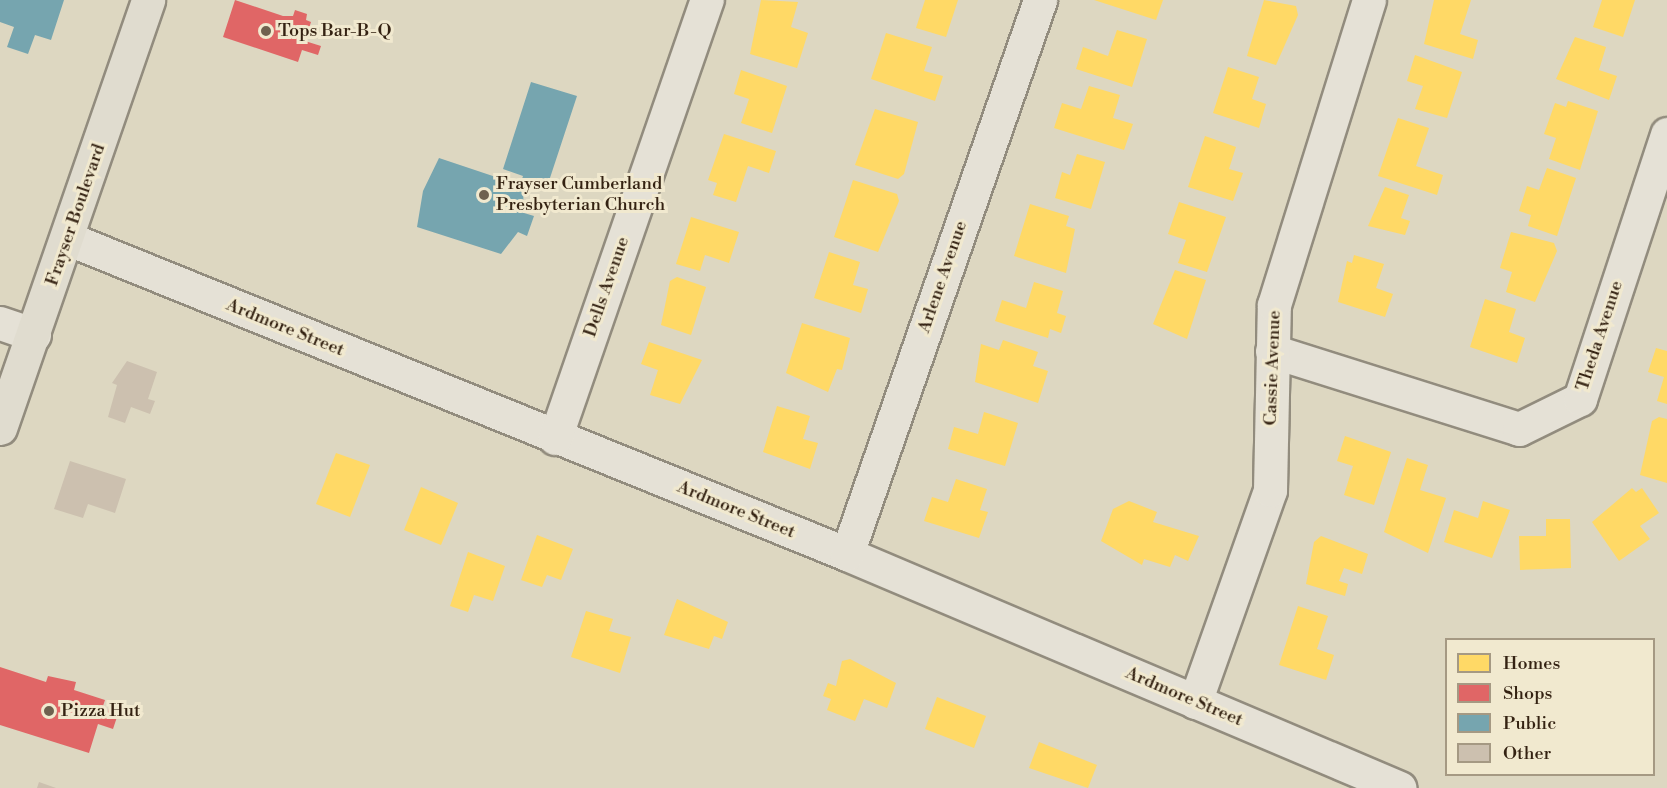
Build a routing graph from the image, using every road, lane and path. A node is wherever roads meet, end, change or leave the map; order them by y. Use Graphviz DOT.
graph roads {
  1 [pos="148,0"];
  2 [pos="707,0"];
  3 [pos="1040,0"];
  4 [pos="1369,0"];
  5 [pos="1667,134"];
  6 [pos="69,239"];
  7 [pos="0,323"];
  8 [pos="34,335"];
  9 [pos="1272,351"];
  10 [pos="0,428"];
  11 [pos="555,438"];
  12 [pos="847,554"];
  13 [pos="1196,702"];
  14 [pos="1400,788"];
  1 -- 6 [label="main road, Frayser Boulevard"];
  2 -- 11 [label="street, Dells Avenue"];
  3 -- 12 [label="street, Arlene Avenue"];
  4 -- 9 [label="street, Cassie Avenue"];
  5 -- 9 [label="street, Theda Avenue"];
  6 -- 8 [label="main road, Frayser Boulevard"];
  6 -- 11 [label="street, Ardmore Street"];
  7 -- 8 [label="street"];
  8 -- 10 [label="main road, Frayser Boulevard"];
  9 -- 13 [label="street, Cassie Avenue"];
  11 -- 12 [label="street, Ardmore Street"];
  12 -- 13 [label="street, Ardmore Street"];
  13 -- 14 [label="street, Ardmore Street"];
}
